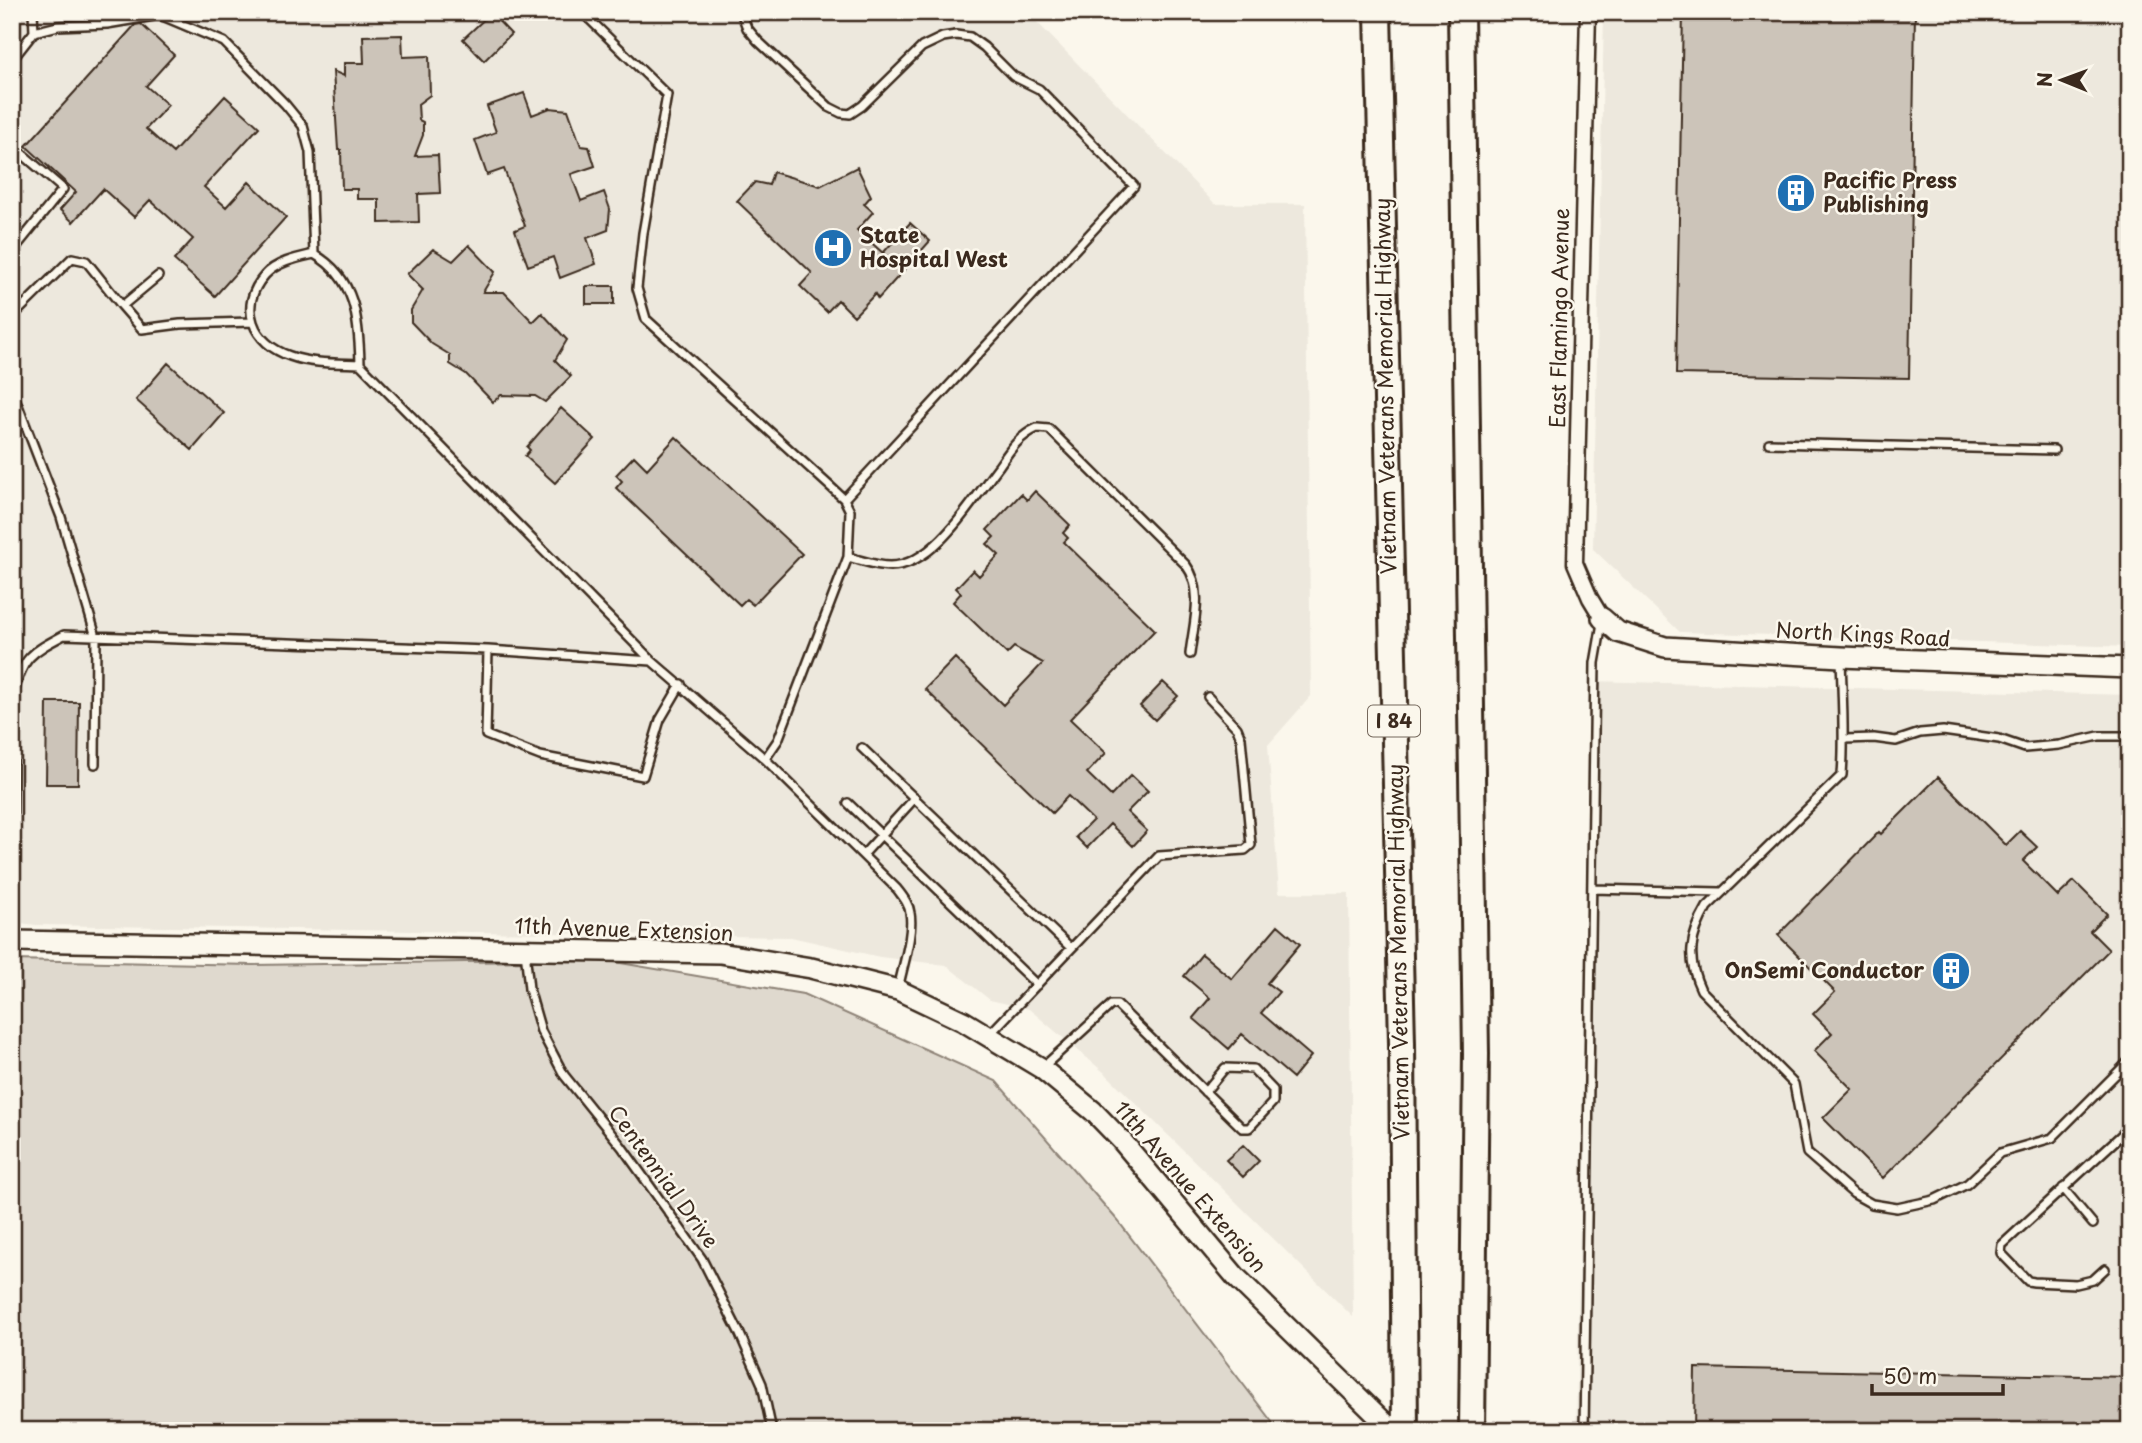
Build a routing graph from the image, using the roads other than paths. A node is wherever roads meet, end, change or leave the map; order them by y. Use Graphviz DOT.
graph roads {
  1 [pos="33,12"];
  2 [pos="582,12"];
  3 [pos="741,12"];
  4 [pos="1378,12"];
  5 [pos="1461,12"];
  6 [pos="1587,12"];
  7 [pos="160,14"];
  8 [pos="34,32"];
  9 [pos="12,60"];
  10 [pos="12,145"];
  11 [pos="12,252"];
  12 [pos="314,254"];
  13 [pos="158,276"];
  14 [pos="122,306"];
  15 [pos="12,317"];
  16 [pos="252,322"];
  17 [pos="360,364"];
  18 [pos="12,390"];
  19 [pos="1769,443"];
  20 [pos="2053,450"];
  21 [pos="844,499"];
  22 [pos="848,557"];
  23 [pos="1602,618"];
  24 [pos="96,637"];
  25 [pos="488,650"];
  26 [pos="1190,654"];
  27 [pos="1841,657"];
  28 [pos="652,661"];
  29 [pos="2130,668"];
  30 [pos="681,684"];
  31 [pos="1208,698"];
  32 [pos="2130,736"];
  33 [pos="1845,739"];
  34 [pos="862,748"];
  35 [pos="765,759"];
  36 [pos="95,764"];
  37 [pos="915,798"];
  38 [pos="848,803"];
  39 [pos="881,835"];
  40 [pos="863,855"];
  41 [pos="12,878"];
  42 [pos="1592,889"];
  43 [pos="1720,892"];
  44 [pos="12,941"];
  45 [pos="525,948"];
  46 [pos="1071,948"];
  47 [pos="1037,985"];
  48 [pos="898,990"];
  49 [pos="988,1035"];
  50 [pos="2130,1060"];
  51 [pos="1041,1069"];
  52 [pos="1205,1092"];
  53 [pos="2130,1126"];
  54 [pos="2063,1188"];
  55 [pos="2093,1224"];
  56 [pos="2105,1269"];
  57 [pos="772,1431"];
  58 [pos="1393,1431"];
  59 [pos="1405,1431"];
  60 [pos="1472,1431"];
  61 [pos="1584,1431"];
  1 -- 8 [label="lane"];
  2 -- 21 [label="lane"];
  3 -- 21 [label="lane"];
  4 -- 59 [label="highway, Vietnam Veterans Memorial Highway / I 84"];
  5 -- 60 [label="highway"];
  6 -- 23 [label="street, East Flamingo Avenue"];
  7 -- 8 [label="lane"];
  7 -- 12 [label="lane"];
  8 -- 9 [label="lane"];
  10 -- 11 [label="lane"];
  12 -- 16 [label="lane"];
  12 -- 17 [label="lane"];
  13 -- 14 [label="lane"];
  14 -- 15 [label="lane"];
  14 -- 16 [label="lane"];
  16 -- 17 [label="lane"];
  17 -- 28 [label="lane"];
  18 -- 24 [label="lane"];
  19 -- 20 [label="lane"];
  21 -- 22 [label="lane"];
  22 -- 26 [label="lane"];
  22 -- 35 [label="lane"];
  23 -- 27 [label="street, North Kings Road"];
  23 -- 42 [label="lane"];
  24 -- 25 [label="lane"];
  24 -- 36 [label="lane"];
  24 -- 41 [label="lane"];
  25 -- 28 [label="lane"];
  25 -- 30 [label="lane"];
  27 -- 29 [label="street, North Kings Road"];
  27 -- 33 [label="lane"];
  28 -- 30 [label="lane"];
  30 -- 35 [label="lane"];
  31 -- 46 [label="lane"];
  32 -- 33 [label="lane"];
  33 -- 43 [label="lane"];
  34 -- 37 [label="lane"];
  35 -- 40 [label="lane"];
  37 -- 39 [label="lane"];
  37 -- 46 [label="lane"];
  38 -- 39 [label="lane"];
  39 -- 40 [label="lane"];
  39 -- 47 [label="lane"];
  40 -- 48 [label="lane"];
  42 -- 43 [label="lane"];
  42 -- 61 [label="lane"];
  43 -- 50 [label="lane"];
  44 -- 45 [label="street, 11th Avenue Extension"];
  45 -- 48 [label="street, 11th Avenue Extension"];
  45 -- 57 [label="lane, Centennial Drive"];
  46 -- 47 [label="lane"];
  47 -- 49 [label="lane"];
  48 -- 49 [label="street, 11th Avenue Extension"];
  49 -- 51 [label="street, 11th Avenue Extension"];
  51 -- 52 [label="lane"];
  51 -- 58 [label="street, 11th Avenue Extension"];
  52 -- 52 [label="lane"];
  53 -- 54 [label="lane"];
  54 -- 55 [label="lane"];
  54 -- 56 [label="lane"];
}
